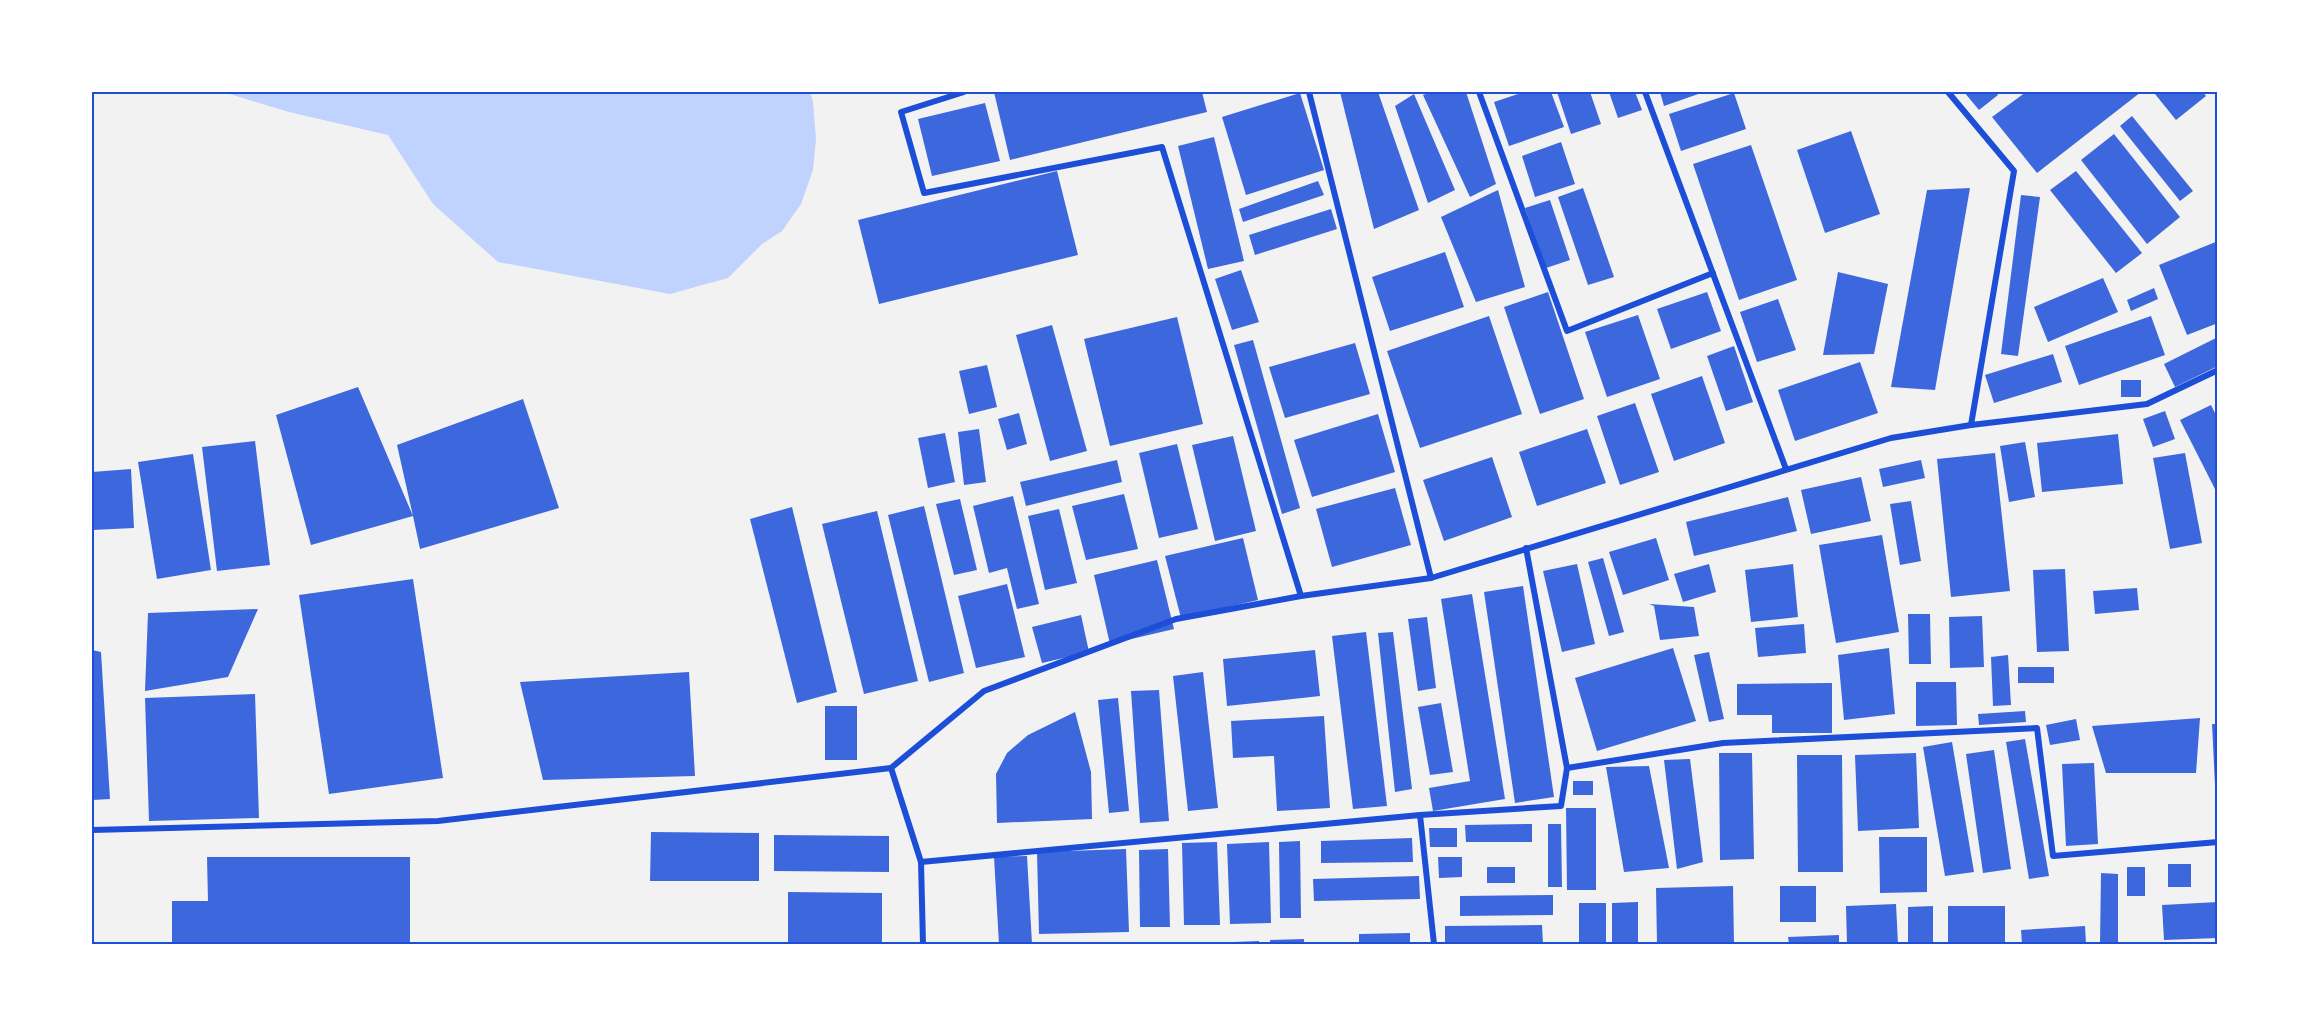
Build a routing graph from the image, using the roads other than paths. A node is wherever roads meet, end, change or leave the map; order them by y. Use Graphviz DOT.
graph roads {
  1 [pos="964,92"];
  2 [pos="1309,92"];
  3 [pos="1479,92"];
  4 [pos="1645,92"];
  5 [pos="1948,92"];
  6 [pos="1713,273"];
  7 [pos="2217,370"];
  8 [pos="1971,425"];
  9 [pos="1786,469"];
  10 [pos="1526,548"];
  11 [pos="1431,578"];
  12 [pos="1302,596"];
  13 [pos="891,768"];
  14 [pos="1568,768"];
  15 [pos="1420,815"];
  16 [pos="92,830"];
  17 [pos="2217,842"];
  18 [pos="921,862"];
  19 [pos="923,945"];
  20 [pos="1434,945"];
  1 -- 12 [label="street"];
  2 -- 11 [label="street"];
  3 -- 6 [label="street"];
  4 -- 6 [label="street"];
  5 -- 8 [label="street"];
  6 -- 9 [label="street"];
  7 -- 8 [label="street"];
  8 -- 9 [label="street"];
  9 -- 10 [label="street"];
  10 -- 11 [label="street"];
  10 -- 14 [label="street"];
  11 -- 12 [label="street"];
  12 -- 13 [label="street"];
  13 -- 16 [label="street"];
  13 -- 18 [label="street"];
  14 -- 15 [label="street"];
  14 -- 17 [label="street"];
  15 -- 18 [label="street"];
  15 -- 20 [label="street"];
  18 -- 19 [label="street"];
}
